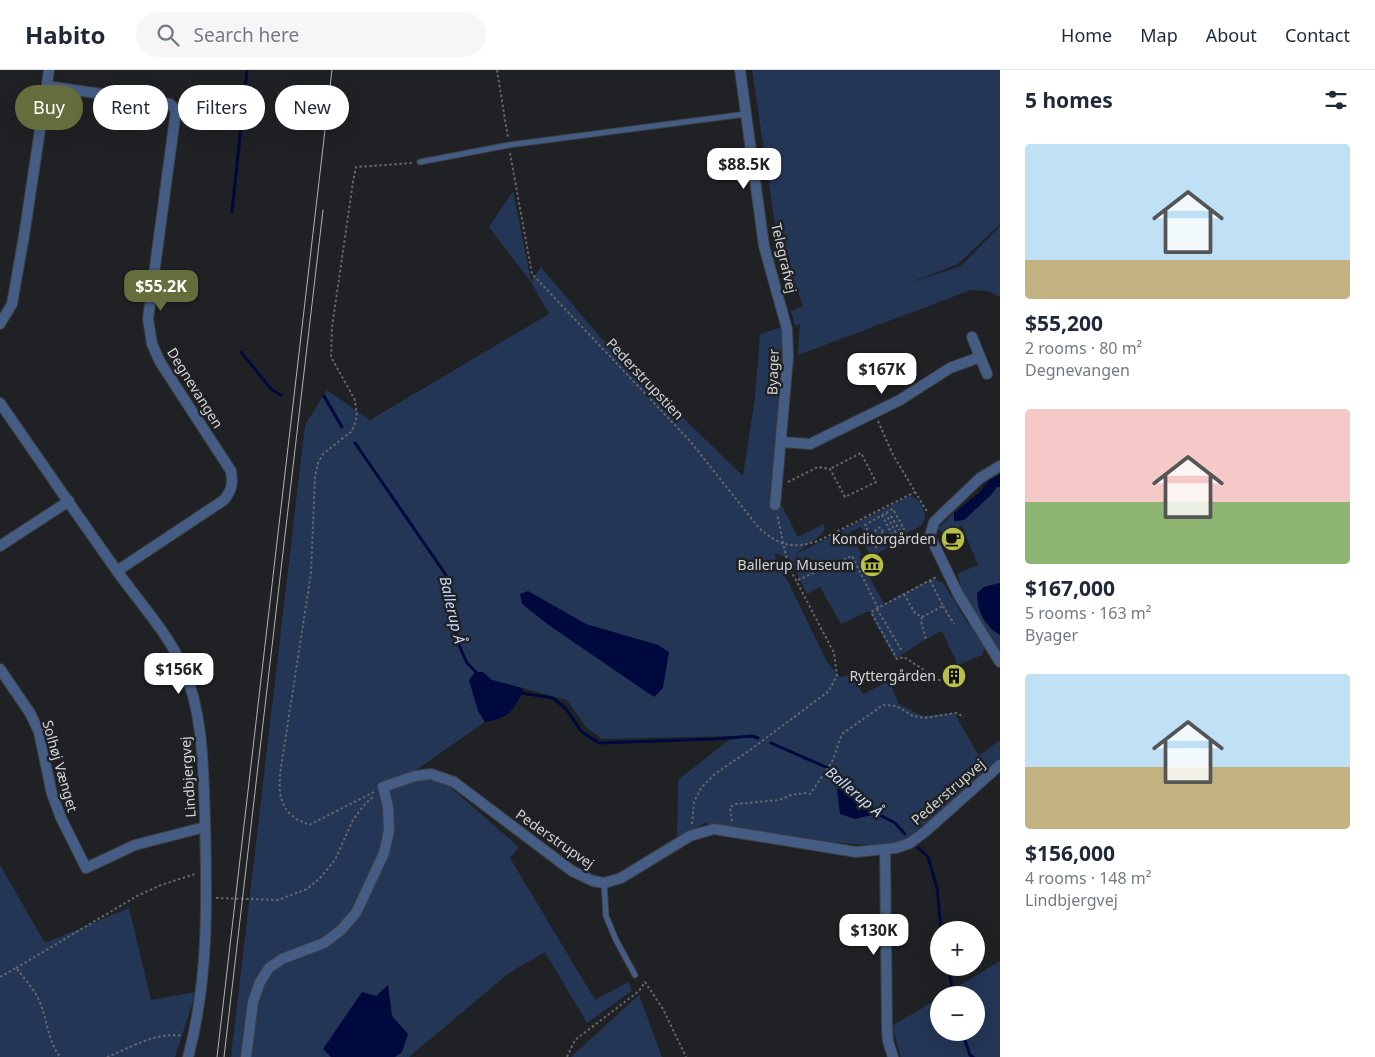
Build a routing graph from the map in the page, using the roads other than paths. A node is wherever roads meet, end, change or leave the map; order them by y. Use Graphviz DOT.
graph roads {
  1 [pos="49,70"];
  2 [pos="740,70"];
  3 [pos="47,85"];
  4 [pos="83,91"];
  5 [pos="746,114"];
  6 [pos="40,130"];
  7 [pos="420,162"];
  8 [pos="780,303"];
  9 [pos="0,324"];
  10 [pos="972,336"];
  11 [pos="980,357"];
  12 [pos="987,374"];
  13 [pos="0,403"];
  14 [pos="782,442"];
  15 [pos="1000,466"];
  16 [pos="69,501"];
  17 [pos="775,505"];
  18 [pos="0,546"];
  19 [pos="117,571"];
  20 [pos="1000,662"];
  21 [pos="0,669"];
  22 [pos="1000,764"];
  23 [pos="205,827"];
  24 [pos="885,850"];
  25 [pos="604,883"];
  26 [pos="635,975"];
  27 [pos="188,1057"];
  28 [pos="246,1057"];
  29 [pos="893,1057"];
  1 -- 3 [label="street"];
  2 -- 5 [label="street, Telegrafvej"];
  4 -- 19 [label="street, Degnevangen"];
  5 -- 7 [label="lane"];
  5 -- 8 [label="street, Telegrafvej"];
  6 -- 9 [label="street"];
  8 -- 14 [label="street, Byager"];
  10 -- 11 [label="street"];
  11 -- 12 [label="street"];
  11 -- 14 [label="street"];
  13 -- 16 [label="street, Lindbjergvej"];
  14 -- 17 [label="street, Byager"];
  15 -- 20 [label="street"];
  16 -- 18 [label="street"];
  16 -- 19 [label="street, Lindbjergvej"];
  19 -- 23 [label="street, Lindbjergvej"];
  21 -- 23 [label="street, Solhøj Vænget"];
  22 -- 24 [label="street, Pederstrupvej"];
  23 -- 27 [label="street, Lindbjergvej"];
  24 -- 25 [label="street, Pederstrupvej"];
  24 -- 29 [label="street"];
  25 -- 26 [label="lane"];
  25 -- 28 [label="street, Pederstrupvej"];
}
